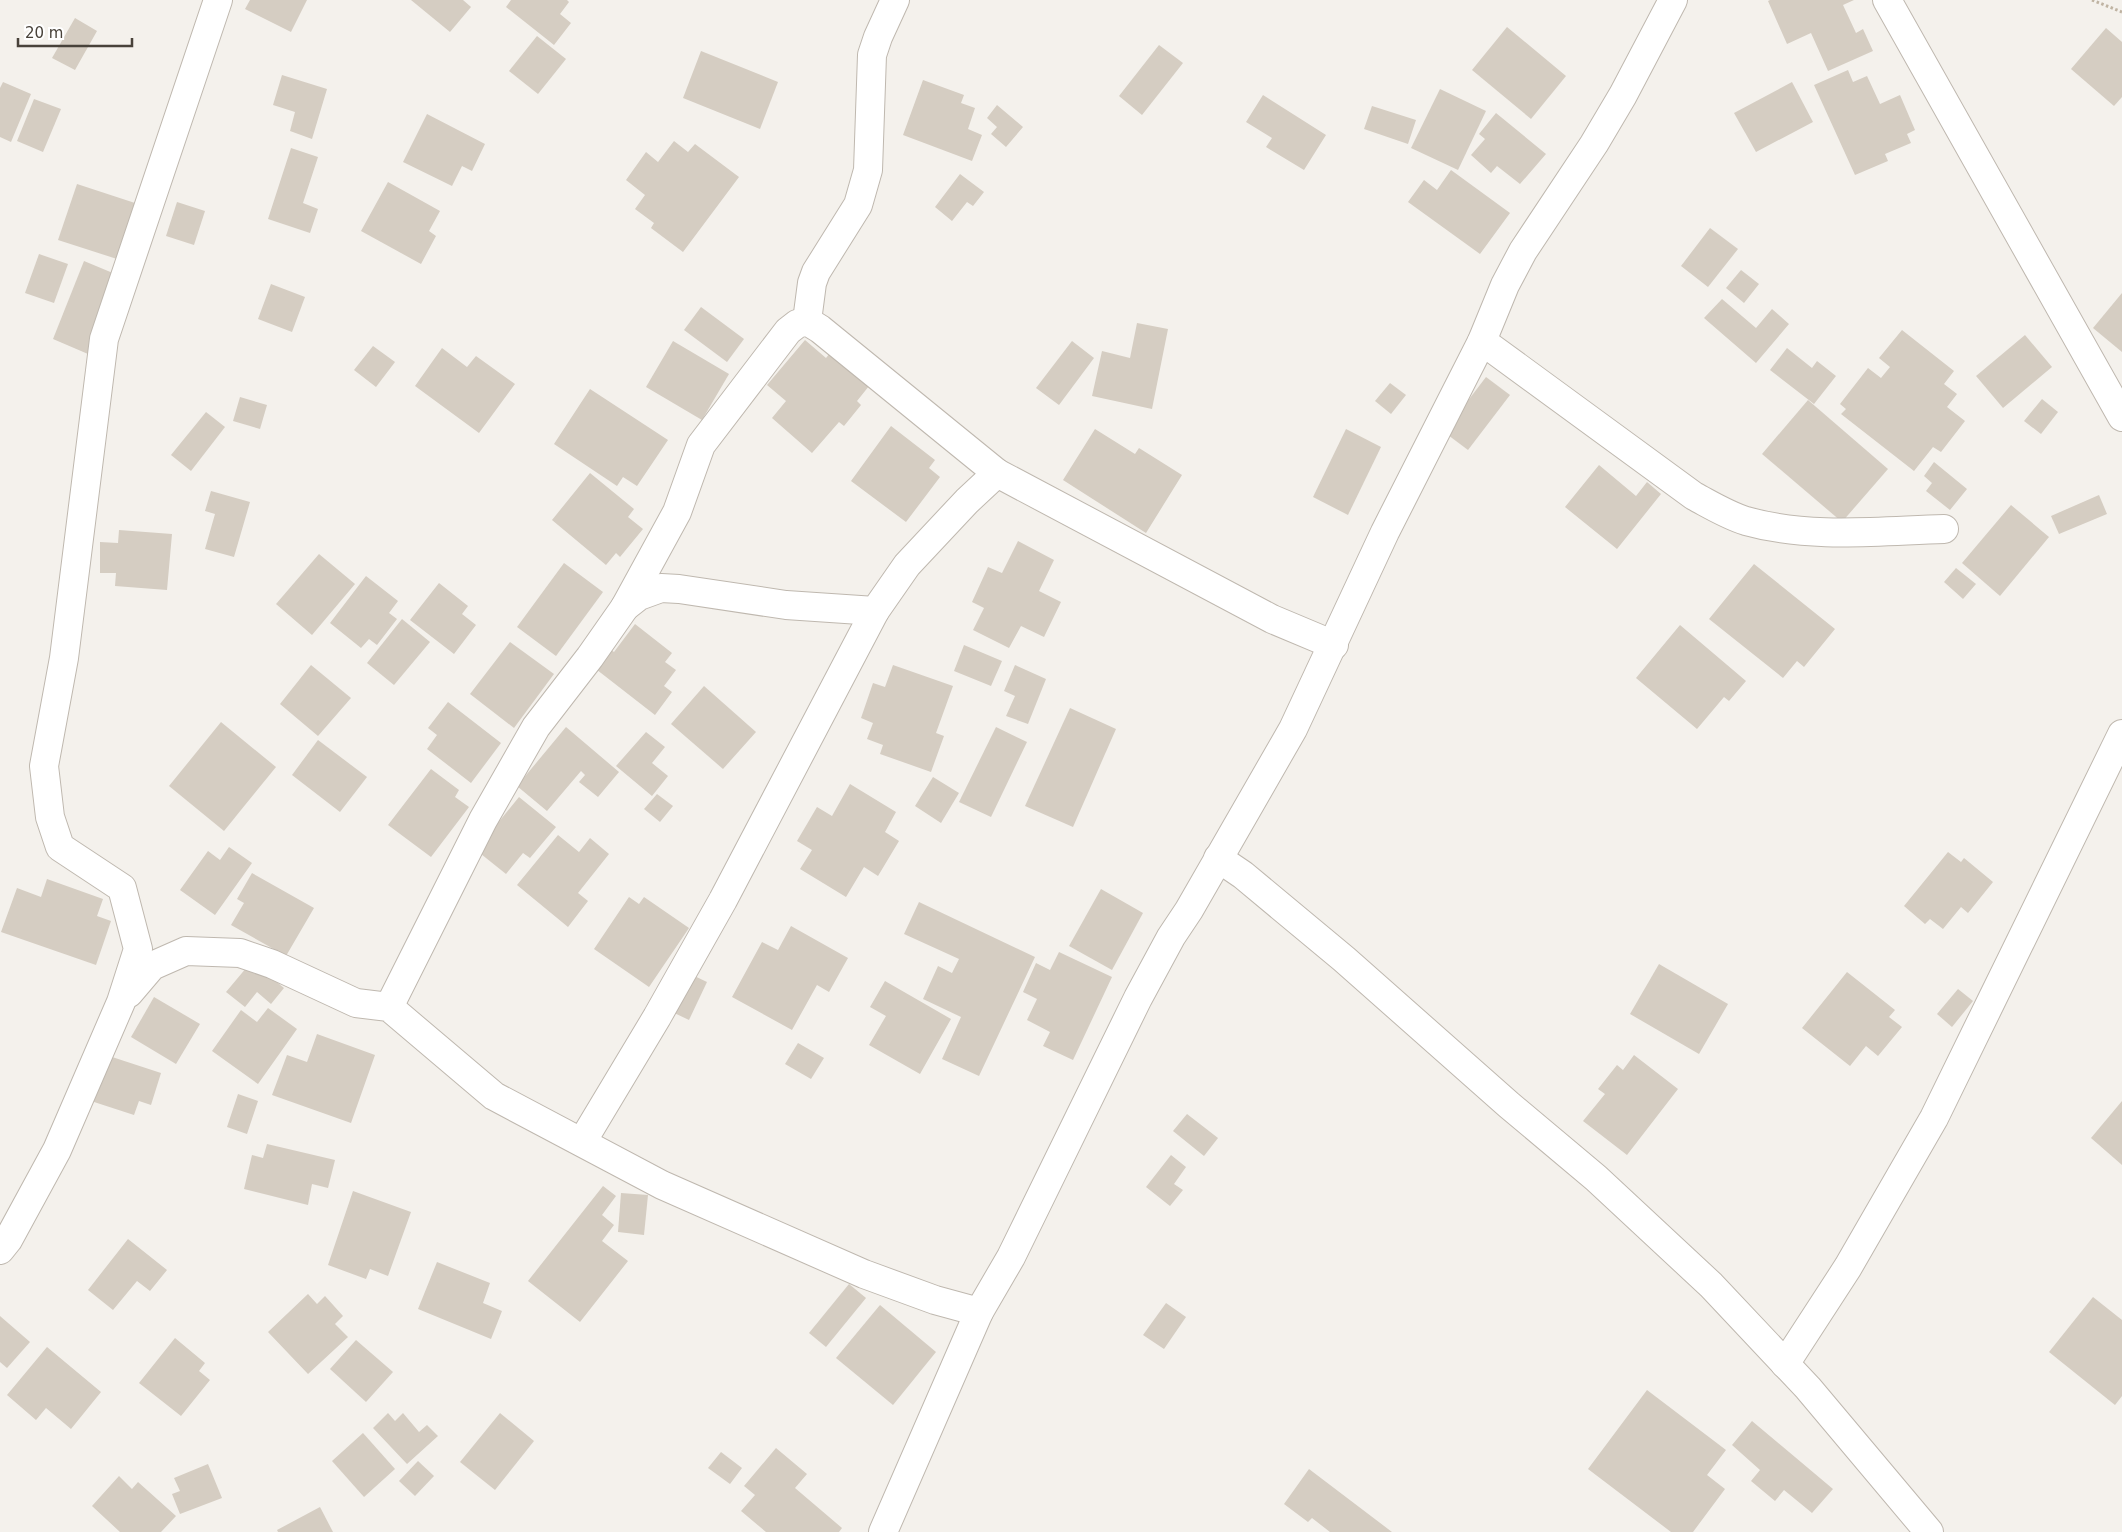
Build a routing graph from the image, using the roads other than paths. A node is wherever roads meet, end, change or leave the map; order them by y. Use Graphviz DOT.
graph roads {
  1 [pos="218,0"];
  2 [pos="895,0"];
  3 [pos="1673,0"];
  4 [pos="1887,0"];
  5 [pos="807,321"];
  6 [pos="1482,341"];
  7 [pos="2122,417"];
  8 [pos="997,474"];
  9 [pos="1944,529"];
  10 [pos="625,608"];
  11 [pos="875,610"];
  12 [pos="1334,645"];
  13 [pos="2122,734"];
  14 [pos="1218,858"];
  15 [pos="121,1002"];
  16 [pos="389,1007"];
  17 [pos="582,1142"];
  18 [pos="0,1250"];
  19 [pos="979,1312"];
  20 [pos="1784,1364"];
  21 [pos="883,1532"];
  22 [pos="1929,1532"];
  1 -- 15 [label="street"];
  2 -- 5 [label="street"];
  3 -- 6 [label="street"];
  4 -- 7 [label="street"];
  5 -- 8 [label="street"];
  5 -- 10 [label="street"];
  6 -- 9 [label="street"];
  6 -- 12 [label="street"];
  8 -- 11 [label="street"];
  8 -- 12 [label="street"];
  10 -- 11 [label="street"];
  10 -- 16 [label="street"];
  11 -- 17 [label="street"];
  12 -- 14 [label="street"];
  13 -- 20 [label="street"];
  14 -- 19 [label="street"];
  14 -- 20 [label="street"];
  15 -- 16 [label="street"];
  15 -- 18 [label="street"];
  16 -- 17 [label="street"];
  17 -- 19 [label="street"];
  19 -- 21 [label="street"];
  20 -- 22 [label="street"];
}
